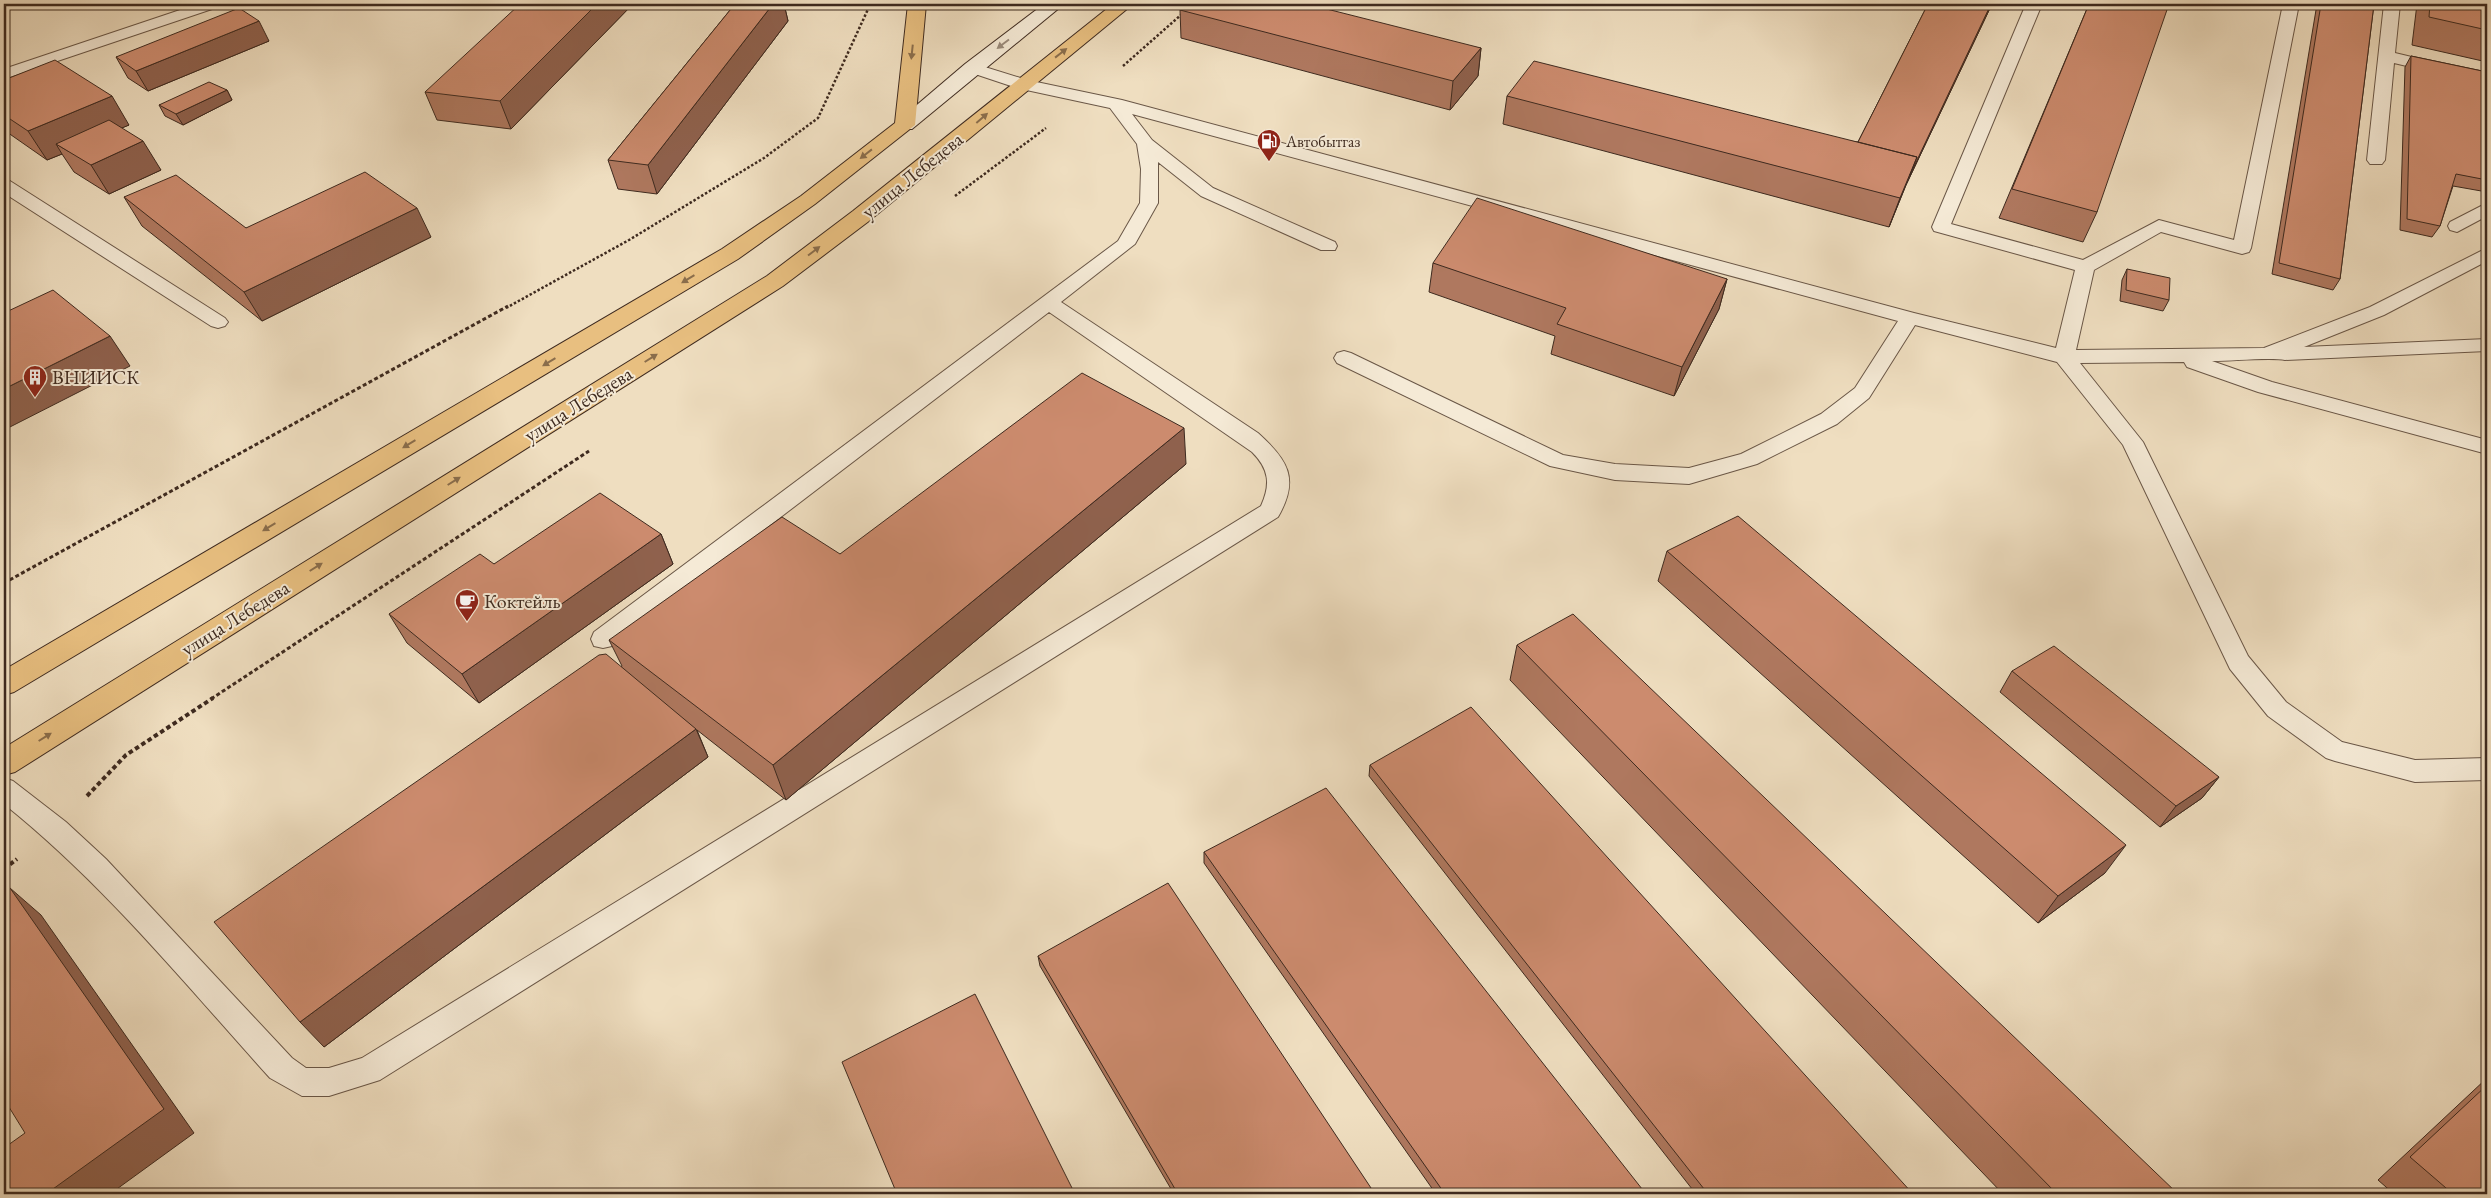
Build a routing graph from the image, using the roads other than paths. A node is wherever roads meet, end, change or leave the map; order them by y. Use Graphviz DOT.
graph roads {
  1 [pos="214,4"];
  2 [pos="1056,4"];
  3 [pos="1124,4"];
  4 [pos="2034,4"];
  5 [pos="2291,4"];
  6 [pos="2392,4"];
  7 [pos="917,5"];
  8 [pos="2386,56"];
  9 [pos="972,68"];
  10 [pos="4,74"];
  11 [pos="2487,80"];
  12 [pos="1023,84"];
  13 [pos="1116,104"];
  14 [pos="905,125"];
  15 [pos="1146,144"];
  16 [pos="2376,160"];
  17 [pos="4,185"];
  18 [pos="2487,209"];
  19 [pos="2457,226"];
  20 [pos="1328,246"];
  21 [pos="2487,254"];
  22 [pos="2085,267"];
  23 [pos="1049,303"];
  24 [pos="1910,318"];
  25 [pos="218,322"];
  26 [pos="2487,345"];
  27 [pos="2266,354"];
  28 [pos="2064,357"];
  29 [pos="2178,357"];
  30 [pos="1344,358"];
  31 [pos="2487,447"];
  32 [pos="604,639"];
  33 [pos="4,684"];
  34 [pos="4,763"];
  35 [pos="2487,769"];
  36 [pos="4,789"];
  1 -- 10 [label="lane"];
  2 -- 9 [label="main road, one-way"];
  12 -- 3 [label="highway, улица Лебедева, one-way"];
  4 -- 22 [label="lane"];
  5 -- 22 [label="lane"];
  6 -- 8 [label="lane"];
  7 -- 14 [label="highway, one-way"];
  8 -- 11 [label="lane"];
  8 -- 16 [label="lane"];
  9 -- 12 [label="lane"];
  9 -- 14 [label="main road"];
  12 -- 13 [label="lane"];
  34 -- 12 [label="highway, улица Лебедева, one-way"];
  13 -- 15 [label="lane"];
  13 -- 24 [label="lane"];
  14 -- 33 [label="highway, one-way"];
  15 -- 20 [label="lane"];
  15 -- 23 [label="lane"];
  17 -- 25 [label="lane"];
  18 -- 19 [label="lane"];
  21 -- 27 [label="lane"];
  22 -- 28 [label="lane"];
  23 -- 32 [label="lane"];
  23 -- 36 [label="lane"];
  24 -- 28 [label="lane"];
  24 -- 30 [label="lane"];
  26 -- 27 [label="lane"];
  27 -- 29 [label="lane"];
  28 -- 29 [label="lane"];
  28 -- 35 [label="lane"];
  29 -- 31 [label="lane"];
}
